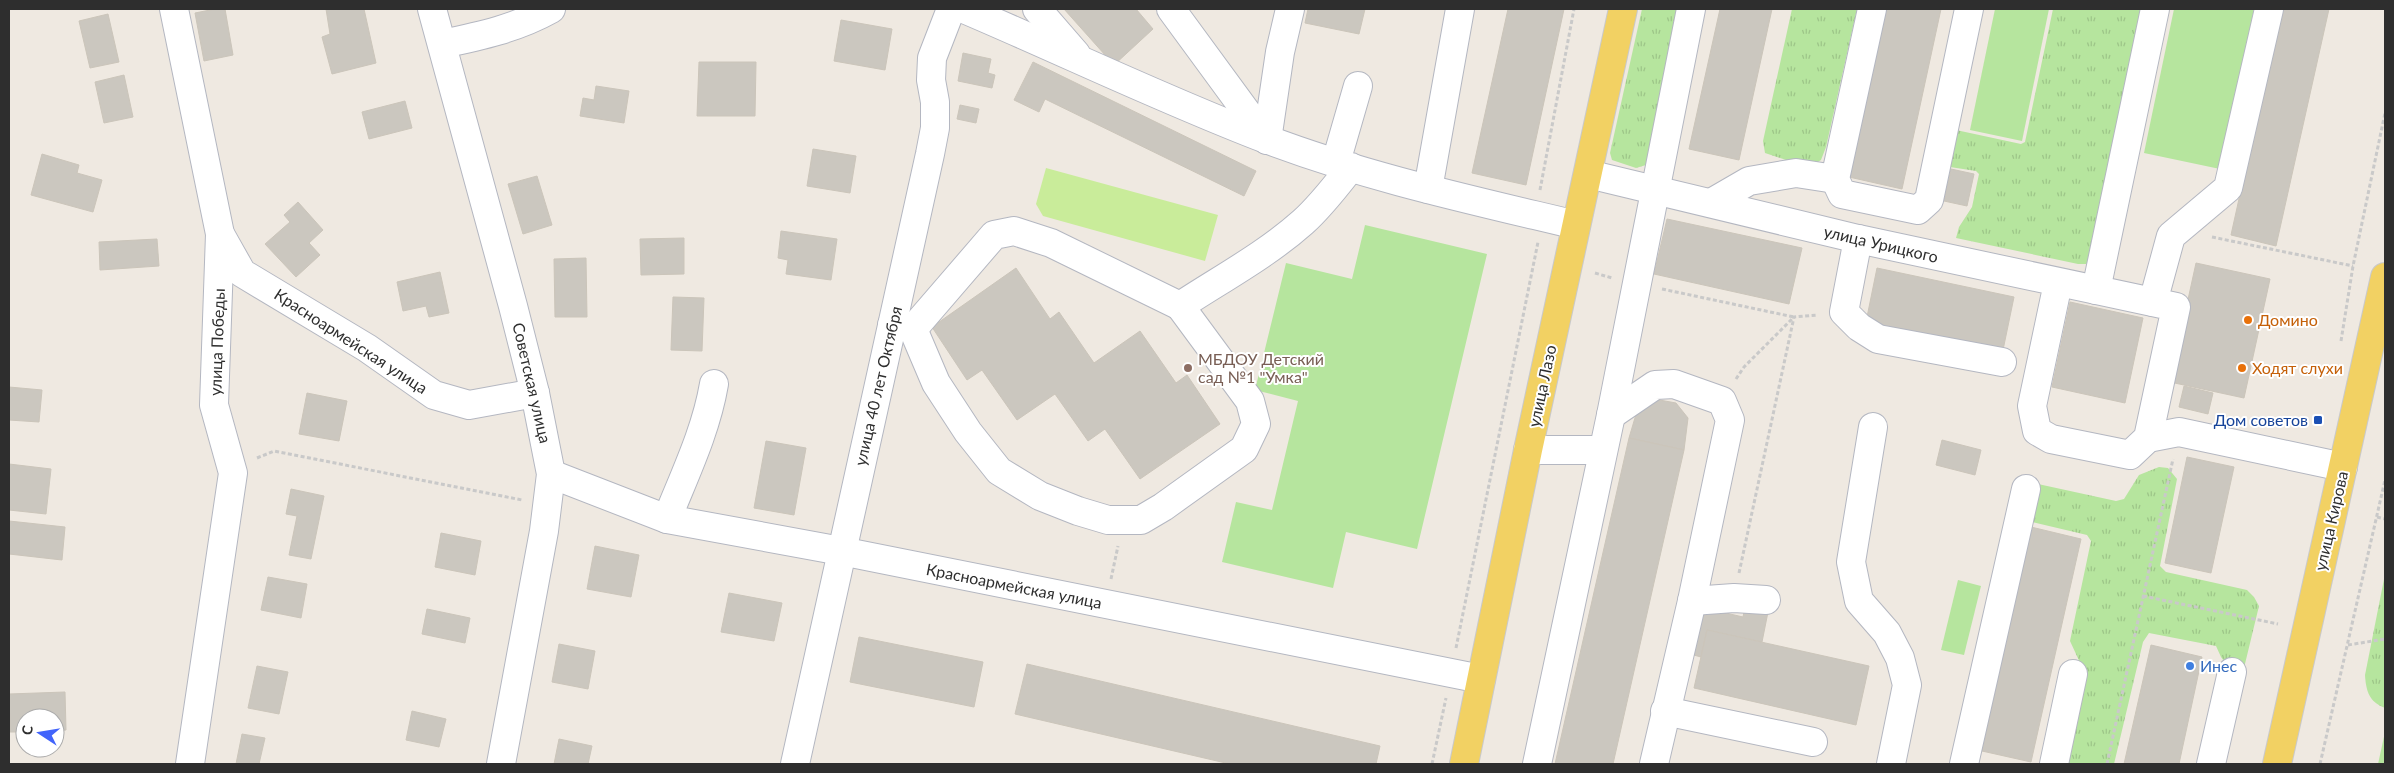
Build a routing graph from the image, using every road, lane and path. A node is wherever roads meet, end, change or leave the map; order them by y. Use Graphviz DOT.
graph roads {
  1 [pos="174,9"];
  2 [pos="432,9"];
  3 [pos="551,9"];
  4 [pos="951,9"];
  5 [pos="964,9"];
  6 [pos="1037,9"];
  7 [pos="1171,9"];
  8 [pos="1290,9"];
  9 [pos="1460,9"];
  10 [pos="1574,9"];
  11 [pos="1623,9"];
  12 [pos="1691,9"];
  13 [pos="1872,9"];
  14 [pos="1969,9"];
  15 [pos="2155,9"];
  16 [pos="2269,9"];
  17 [pos="442,44"];
  18 [pos="1080,59"];
  19 [pos="1358,86"];
  20 [pos="1268,140"];
  21 [pos="1344,165"];
  22 [pos="1588,174"];
  23 [pos="1835,179"];
  24 [pos="1428,188"];
  25 [pos="1654,190"];
  26 [pos="1711,203"];
  27 [pos="1539,216"];
  28 [pos="1576,225"];
  29 [pos="220,234"];
  30 [pos="2212,237"];
  31 [pos="1858,239"];
  32 [pos="2353,266"];
  33 [pos="2385,277"];
  34 [pos="2058,283"];
  35 [pos="1637,284"];
  36 [pos="2096,290"];
  37 [pos="2165,304"];
  38 [pos="1180,306"];
  39 [pos="1844,312"];
  40 [pos="1794,317"];
  41 [pos="903,327"];
  42 [pos="2002,362"];
  43 [pos="714,384"];
  44 [pos="535,393"];
  45 [pos="1722,401"];
  46 [pos="1611,415"];
  47 [pos="1873,427"];
  48 [pos="2179,432"];
  49 [pos="2148,438"];
  50 [pos="1528,450"];
  51 [pos="1602,450"];
  52 [pos="2343,467"];
  53 [pos="233,473"];
  54 [pos="552,474"];
  55 [pos="2385,480"];
  56 [pos="2026,489"];
  57 [pos="548,505"];
  58 [pos="2377,517"];
  59 [pos="667,518"];
  60 [pos="2385,519"];
  61 [pos="1123,521"];
  62 [pos="841,551"];
  63 [pos="2143,596"];
  64 [pos="1734,598"];
  65 [pos="1766,600"];
  66 [pos="1692,601"];
  67 [pos="1107,604"];
  68 [pos="2278,624"];
  69 [pos="2385,640"];
  70 [pos="2348,645"];
  71 [pos="1451,672"];
  72 [pos="2232,672"];
  73 [pos="2073,674"];
  74 [pos="1481,679"];
  75 [pos="1665,712"];
  76 [pos="1813,742"];
  77 [pos="190,764"];
  78 [pos="501,764"];
  79 [pos="795,764"];
  80 [pos="1432,764"];
  81 [pos="1464,764"];
  82 [pos="1538,764"];
  83 [pos="1654,764"];
  84 [pos="1891,764"];
  85 [pos="1964,764"];
  86 [pos="2054,764"];
  87 [pos="2107,764"];
  88 [pos="2211,764"];
  89 [pos="2277,764"];
  90 [pos="2320,764"];
  1 -- 29 [label="street, улица Победы"];
  2 -- 17 [label="street, Советская улица"];
  3 -- 17 [label="street"];
  4 -- 41 [label="street, улица 40 лет Октября"];
  5 -- 18 [label="street"];
  6 -- 18 [label="street"];
  7 -- 20 [label="street"];
  8 -- 20 [label="street"];
  9 -- 24 [label="street"];
  10 -- 27 [label="path"];
  11 -- 22 [label="main road, улица Лазо"];
  12 -- 25 [label="street"];
  13 -- 23 [label="street"];
  14 -- 23 [label="street"];
  15 -- 36 [label="street"];
  16 -- 37 [label="street"];
  17 -- 44 [label="street, Советская улица"];
  18 -- 20 [label="street"];
  19 -- 21 [label="street"];
  20 -- 21 [label="street"];
  21 -- 24 [label="street"];
  21 -- 38 [label="street"];
  22 -- 25 [label="street, улица Урицкого"];
  22 -- 28 [label="main road, улица Лазо"];
  23 -- 26 [label="street"];
  24 -- 27 [label="street"];
  25 -- 26 [label="street, улица Урицкого"];
  25 -- 35 [label="street"];
  26 -- 31 [label="street, улица Урицкого"];
  27 -- 28 [label="street"];
  27 -- 71 [label="path"];
  28 -- 50 [label="main road, улица Лазо"];
  29 -- 44 [label="street, Красноармейская улица"];
  29 -- 53 [label="street, улица Победы"];
  30 -- 32 [label="path"];
  31 -- 34 [label="street, улица Урицкого"];
  31 -- 39 [label="street"];
  33 -- 52 [label="main road, улица Кирова"];
  34 -- 36 [label="street, улица Урицкого"];
  34 -- 49 [label="street"];
  35 -- 40 [label="path"];
  35 -- 46 [label="street"];
  36 -- 37 [label="street, улица Урицкого"];
  37 -- 49 [label="street"];
  38 -- 41 [label="street"];
  38 -- 61 [label="street"];
  39 -- 40 [label="path"];
  39 -- 42 [label="street"];
  40 -- 45 [label="path"];
  40 -- 64 [label="path"];
  41 -- 61 [label="street"];
  41 -- 62 [label="street, улица 40 лет Октября"];
  43 -- 59 [label="street"];
  44 -- 54 [label="street, Советская улица"];
  45 -- 46 [label="street"];
  45 -- 66 [label="street"];
  46 -- 51 [label="street"];
  47 -- 84 [label="street"];
  48 -- 49 [label="street"];
  48 -- 52 [label="street"];
  48 -- 63 [label="path"];
  50 -- 51 [label="street"];
  50 -- 74 [label="main road, улица Лазо"];
  51 -- 82 [label="street"];
  52 -- 89 [label="main road, улица Кирова"];
  53 -- 57 [label="path"];
  53 -- 77 [label="street, улица Победы"];
  54 -- 57 [label="street, Советская улица"];
  54 -- 59 [label="street, Красноармейская улица"];
  55 -- 58 [label="path"];
  56 -- 85 [label="street"];
  57 -- 78 [label="street, Советская улица"];
  58 -- 60 [label="path"];
  58 -- 70 [label="path"];
  59 -- 62 [label="street, Красноармейская улица"];
  61 -- 67 [label="path"];
  62 -- 67 [label="street, Красноармейская улица"];
  62 -- 79 [label="street, улица 40 лет Октября"];
  63 -- 68 [label="path"];
  63 -- 87 [label="path"];
  64 -- 65 [label="street"];
  64 -- 66 [label="street"];
  66 -- 75 [label="street"];
  67 -- 71 [label="street, Красноармейская улица"];
  69 -- 70 [label="path"];
  70 -- 90 [label="path"];
  71 -- 74 [label="street, Красноармейская улица"];
  71 -- 80 [label="path"];
  72 -- 88 [label="street"];
  73 -- 86 [label="street"];
  74 -- 81 [label="main road, улица Лазо"];
  75 -- 76 [label="street"];
  75 -- 83 [label="street"];
}
